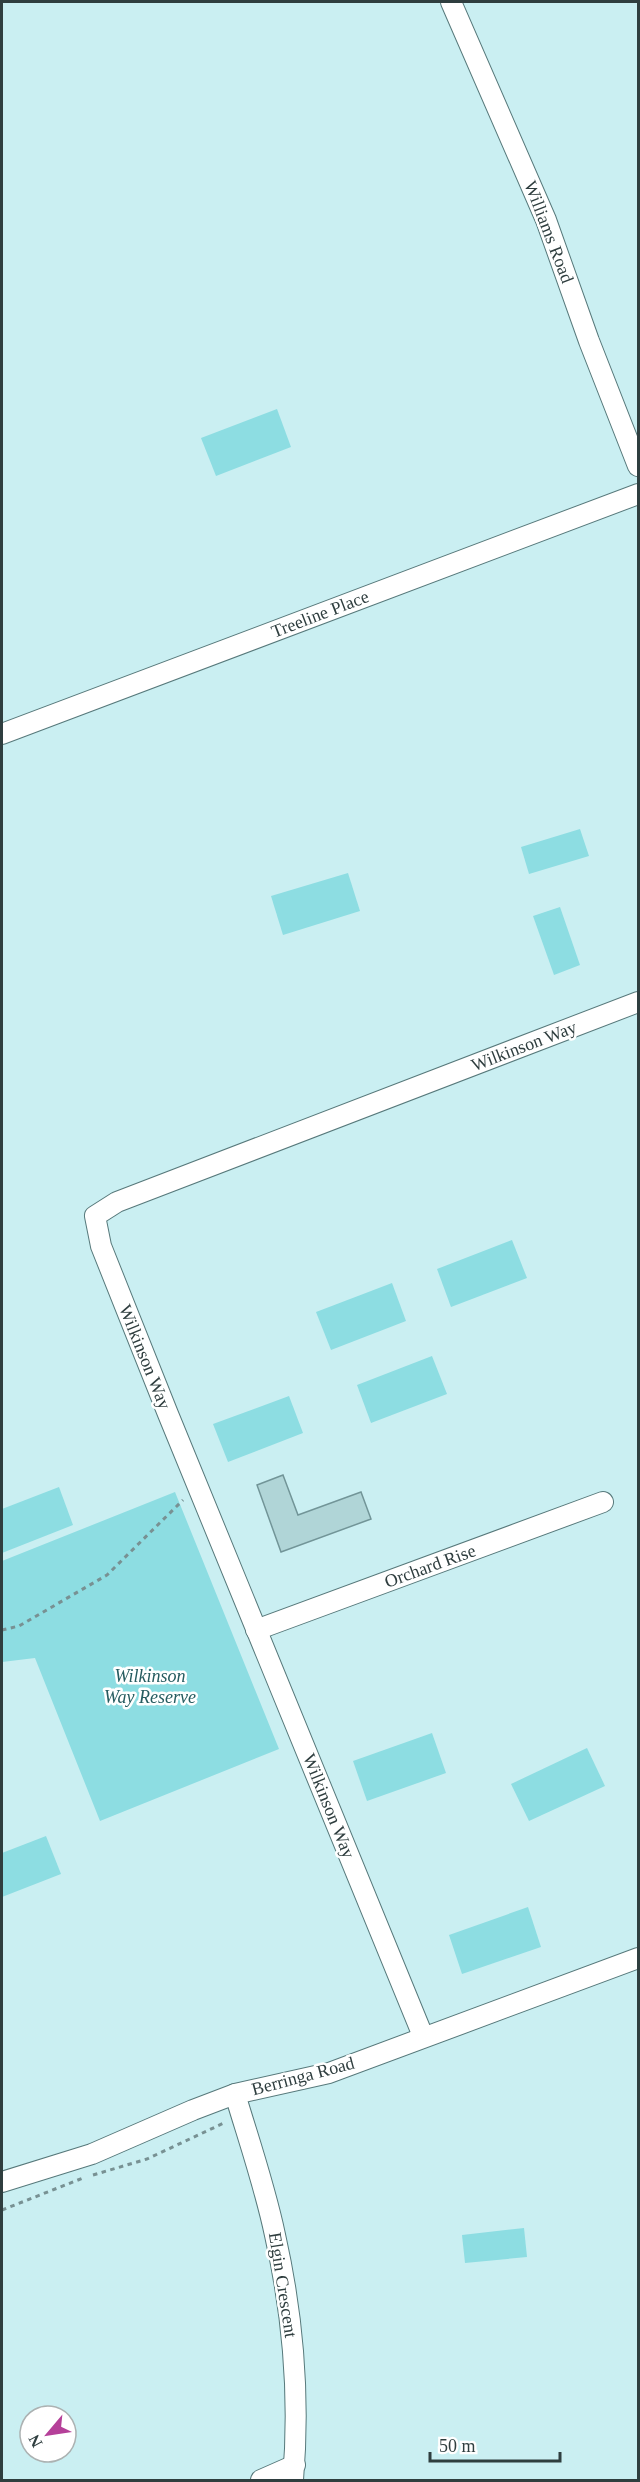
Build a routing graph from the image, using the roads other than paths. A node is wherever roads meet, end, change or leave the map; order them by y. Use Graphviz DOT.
graph roads {
  1 [pos="451,2"];
  2 [pos="639,466"];
  3 [pos="639,494"];
  4 [pos="2,734"];
  5 [pos="639,1002"];
  6 [pos="603,1502"];
  7 [pos="256,1630"];
  8 [pos="639,1958"];
  9 [pos="423,2036"];
  10 [pos="234,2094"];
  11 [pos="2,2182"];
  12 [pos="294,2473"];
  13 [pos="261,2481"];
  1 -- 2 [label="street, Williams Road"];
  3 -- 4 [label="street, Treeline Place"];
  5 -- 7 [label="street, Wilkinson Way"];
  6 -- 7 [label="street, Orchard Rise"];
  7 -- 9 [label="street, Wilkinson Way"];
  8 -- 9 [label="street, Berringa Road"];
  9 -- 10 [label="street, Berringa Road"];
  10 -- 11 [label="street, Berringa Road"];
  10 -- 12 [label="street, Elgin Crescent"];
  12 -- 13 [label="street"];
}
